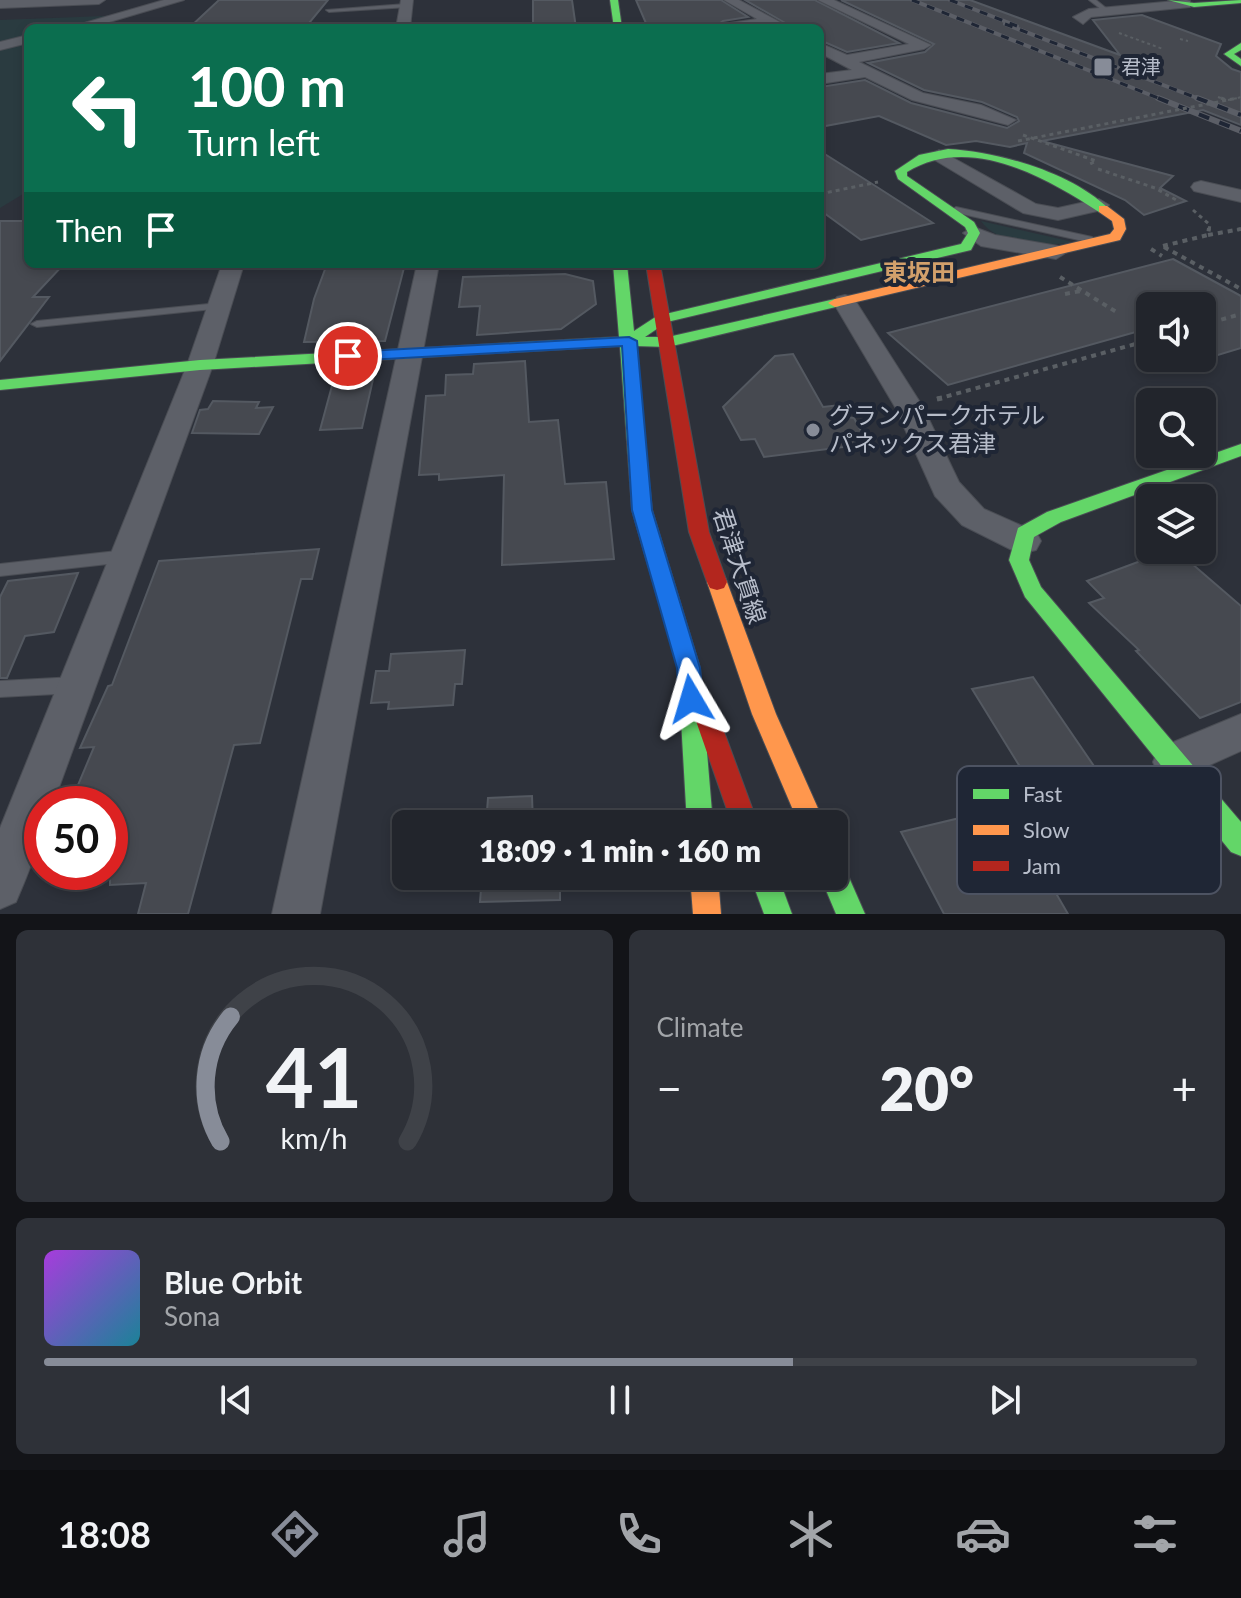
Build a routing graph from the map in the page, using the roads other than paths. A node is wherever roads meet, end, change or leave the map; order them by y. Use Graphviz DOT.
graph roads {
  1 [pos="97,0"];
  2 [pos="178,0"];
  3 [pos="614,0"];
  4 [pos="730,0"];
  5 [pos="824,0"];
  6 [pos="1092,0"];
  7 [pos="1241,1"];
  8 [pos="1179,2"];
  9 [pos="407,3"];
  10 [pos="0,4"];
  11 [pos="329,10"];
  12 [pos="1108,12"];
  13 [pos="1083,20"];
  14 [pos="89,24"];
  15 [pos="404,24"];
  16 [pos="617,24"];
  17 [pos="775,24"];
  18 [pos="24,40"];
  19 [pos="0,46"];
  20 [pos="824,49"];
  21 [pos="845,60"];
  22 [pos="867,72"];
  23 [pos="824,78"];
  24 [pos="1008,120"];
  25 [pos="939,155"];
  26 [pos="1201,187"];
  27 [pos="1241,196"];
  28 [pos="1099,205"];
  29 [pos="948,208"];
  30 [pos="974,233"];
  31 [pos="1100,241"];
  32 [pos="1054,262"];
  33 [pos="232,268"];
  34 [pos="427,268"];
  35 [pos="620,268"];
  36 [pos="654,268"];
  37 [pos="845,302"];
  38 [pos="219,306"];
  39 [pos="662,319"];
  40 [pos="37,324"];
  41 [pos="629,341"];
  42 [pos="668,342"];
  43 [pos="408,353"];
  44 [pos="200,365"];
  45 [pos="0,385"];
  46 [pos="1241,450"];
  47 [pos="1024,541"];
  48 [pos="127,556"];
  49 [pos="0,570"];
  50 [pos="689,668"];
  51 [pos="77,685"];
  52 [pos="0,689"];
  53 [pos="1241,732"];
  54 [pos="1174,762"];
  55 [pos="1177,766"];
  56 [pos="699,810"];
  57 [pos="740,810"];
  58 [pos="806,810"];
  59 [pos="1221,819"];
  60 [pos="1241,843"];
  61 [pos="0,886"];
  62 [pos="705,890"];
  63 [pos="769,890"];
  64 [pos="840,890"];
  65 [pos="296,914"];
  66 [pos="707,914"];
  67 [pos="778,914"];
  68 [pos="851,914"];
  1 -- 10 [label="street"];
  2 -- 14 [label="street"];
  3 -- 16 [label="street"];
  4 -- 17 [label="street"];
  5 -- 21 [label="street"];
  6 -- 12 [label="lane"];
  7 -- 8 [label="street"];
  8 -- 12 [label="street"];
  9 -- 11 [label="lane"];
  9 -- 15 [label="street"];
  12 -- 13 [label="street"];
  18 -- 19 [label="street"];
  20 -- 21 [label="street"];
  21 -- 22 [label="street"];
  22 -- 23 [label="street"];
  22 -- 24 [label="street"];
  25 -- 28 [label="street"];
  25 -- 28 [label="street"];
  25 -- 29 [label="street"];
  26 -- 27 [label="street"];
  28 -- 31 [label="street"];
  29 -- 30 [label="street"];
  29 -- 31 [label="lane"];
  30 -- 32 [label="street"];
  30 -- 39 [label="street"];
  31 -- 32 [label="street"];
  32 -- 37 [label="street"];
  33 -- 38 [label="street"];
  34 -- 43 [label="street"];
  35 -- 41 [label="street"];
  36 -- 39 [label="street, 君津大貫線"];
  37 -- 42 [label="street"];
  37 -- 47 [label="street"];
  38 -- 40 [label="lane"];
  38 -- 44 [label="street"];
  39 -- 41 [label="street"];
  39 -- 42 [label="street, 君津大貫線"];
  41 -- 42 [label="street"];
  41 -- 43 [label="street"];
  41 -- 50 [label="street"];
  42 -- 58 [label="street, 君津大貫線"];
  43 -- 44 [label="street"];
  43 -- 65 [label="street"];
  44 -- 45 [label="street"];
  44 -- 48 [label="street"];
  46 -- 47 [label="street"];
  47 -- 54 [label="street"];
  48 -- 49 [label="lane"];
  48 -- 51 [label="street"];
  50 -- 56 [label="street"];
  50 -- 57 [label="street"];
  51 -- 52 [label="lane"];
  51 -- 61 [label="street"];
  53 -- 54 [label="street"];
  54 -- 55 [label="street"];
  59 -- 60 [label="street"];
  62 -- 66 [label="street"];
  63 -- 67 [label="street"];
  64 -- 68 [label="street"];
}
